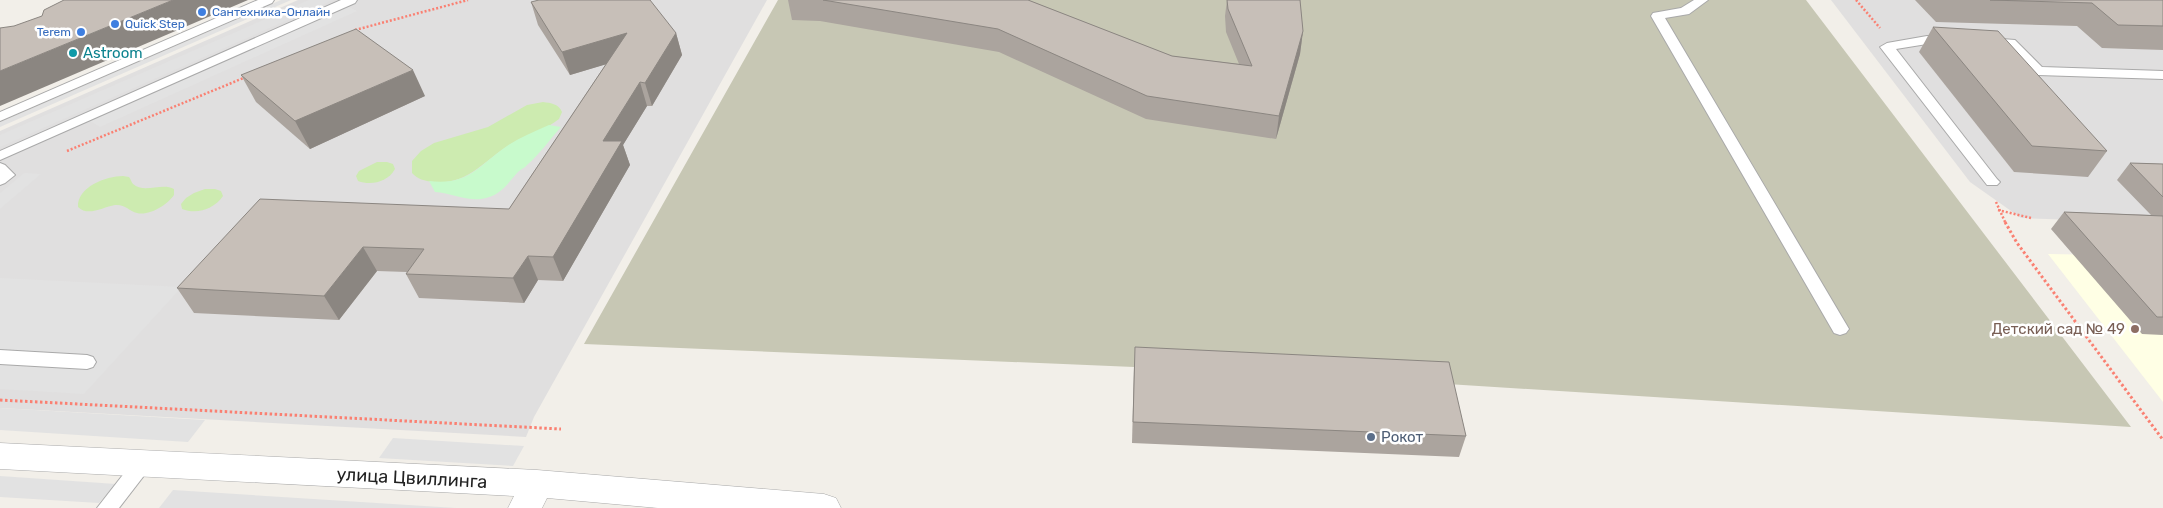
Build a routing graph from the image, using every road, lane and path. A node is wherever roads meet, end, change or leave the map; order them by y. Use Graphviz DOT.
graph roads {
  1 [pos="268,0"];
  2 [pos="350,0"];
  3 [pos="468,0"];
  4 [pos="1702,0"];
  5 [pos="1856,0"];
  6 [pos="346,34"];
  7 [pos="1887,47"];
  8 [pos="2163,75"];
  9 [pos="248,76"];
  10 [pos="0,117"];
  11 [pos="58,154"];
  12 [pos="2,157"];
  13 [pos="0,168"];
  14 [pos="0,180"];
  15 [pos="1992,182"];
  16 [pos="1998,210"];
  17 [pos="2031,218"];
  18 [pos="1840,329"];
  19 [pos="0,357"];
  20 [pos="87,362"];
  21 [pos="0,400"];
  22 [pos="561,429"];
  23 [pos="2163,440"];
  24 [pos="0,456"];
  25 [pos="143,464"];
  26 [pos="531,496"];
  27 [pos="107,508"];
  28 [pos="824,508"];
  1 -- 10 [label="lane"];
  2 -- 12 [label="lane"];
  3 -- 6 [label="path"];
  4 -- 18 [label="lane"];
  5 -- 7 [label="path"];
  7 -- 8 [label="lane"];
  7 -- 15 [label="lane"];
  9 -- 11 [label="path"];
  13 -- 14 [label="lane"];
  15 -- 16 [label="path"];
  16 -- 17 [label="path"];
  16 -- 23 [label="path"];
  19 -- 20 [label="lane"];
  21 -- 22 [label="path"];
  24 -- 25 [label="street, улица Цвиллинга"];
  25 -- 26 [label="street, улица Цвиллинга"];
  25 -- 27 [label="lane"];
  26 -- 28 [label="street, улица Цвиллинга"];
}
